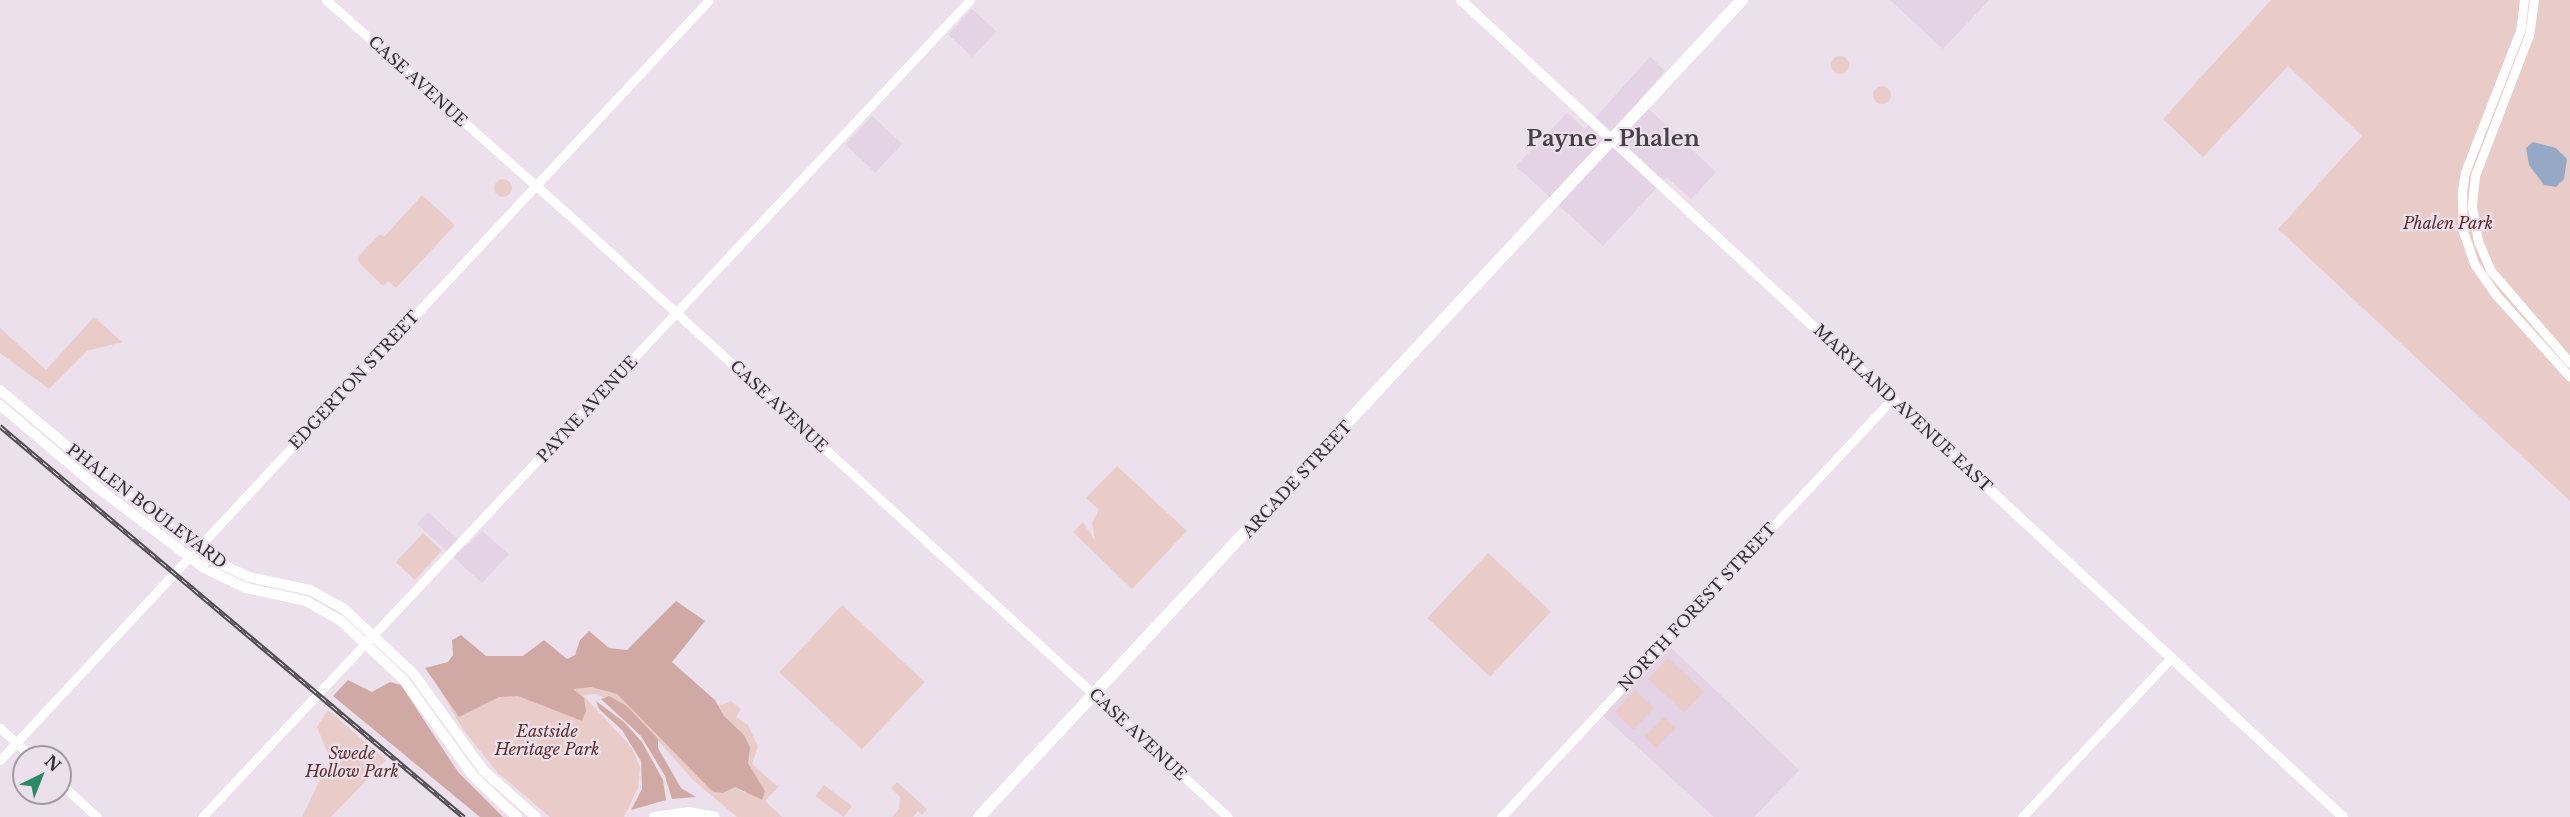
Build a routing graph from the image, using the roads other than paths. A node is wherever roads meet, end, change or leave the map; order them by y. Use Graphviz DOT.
graph roads {
  1 [pos="327,0"];
  2 [pos="709,0"];
  3 [pos="970,0"];
  4 [pos="1461,0"];
  5 [pos="1742,0"];
  6 [pos="2524,0"];
  7 [pos="2534,0"];
  8 [pos="1613,139"];
  9 [pos="537,185"];
  10 [pos="677,312"];
  11 [pos="2570,363"];
  12 [pos="2570,377"];
  13 [pos="0,390"];
  14 [pos="1893,398"];
  15 [pos="0,405"];
  16 [pos="374,635"];
  17 [pos="366,644"];
  18 [pos="2171,658"];
  19 [pos="1095,694"];
  20 [pos="0,728"];
  21 [pos="16,742"];
  22 [pos="19,745"];
  23 [pos="0,760"];
  24 [pos="72,794"];
  25 [pos="97,817"];
  26 [pos="202,817"];
  27 [pos="517,817"];
  28 [pos="536,817"];
  29 [pos="654,817"];
  30 [pos="715,817"];
  31 [pos="979,817"];
  32 [pos="1228,817"];
  33 [pos="1501,817"];
  34 [pos="2022,817"];
  35 [pos="2343,817"];
  1 -- 9 [label="street, CASE AVENUE"];
  2 -- 9 [label="street, EDGERTON STREET"];
  3 -- 10 [label="street, PAYNE AVENUE"];
  4 -- 8 [label="main road, MARYLAND AVENUE EAST"];
  5 -- 8 [label="main road, ARCADE STREET"];
  6 -- 12 [label="street"];
  7 -- 11 [label="street"];
  8 -- 14 [label="main road, MARYLAND AVENUE EAST"];
  8 -- 19 [label="main road, ARCADE STREET"];
  9 -- 10 [label="street, CASE AVENUE"];
  9 -- 21 [label="street, EDGERTON STREET"];
  10 -- 16 [label="street, PAYNE AVENUE"];
  10 -- 19 [label="street, CASE AVENUE"];
  13 -- 16 [label="main road, PHALEN BOULEVARD"];
  14 -- 18 [label="main road, MARYLAND AVENUE EAST"];
  14 -- 33 [label="street, NORTH FOREST STREET"];
  15 -- 17 [label="main road, PHALEN BOULEVARD"];
  16 -- 17 [label="street, PAYNE AVENUE"];
  16 -- 28 [label="main road, PHALEN BOULEVARD"];
  17 -- 26 [label="street, PAYNE AVENUE"];
  17 -- 27 [label="main road, PHALEN BOULEVARD"];
  18 -- 34 [label="street"];
  18 -- 35 [label="main road, MARYLAND AVENUE EAST"];
  19 -- 31 [label="main road, ARCADE STREET"];
  19 -- 32 [label="street, CASE AVENUE"];
  20 -- 21 [label="street"];
  21 -- 22 [label="street"];
  21 -- 23 [label="street, EDGERTON STREET"];
  24 -- 25 [label="street"];
  29 -- 30 [label="main road"];
}
